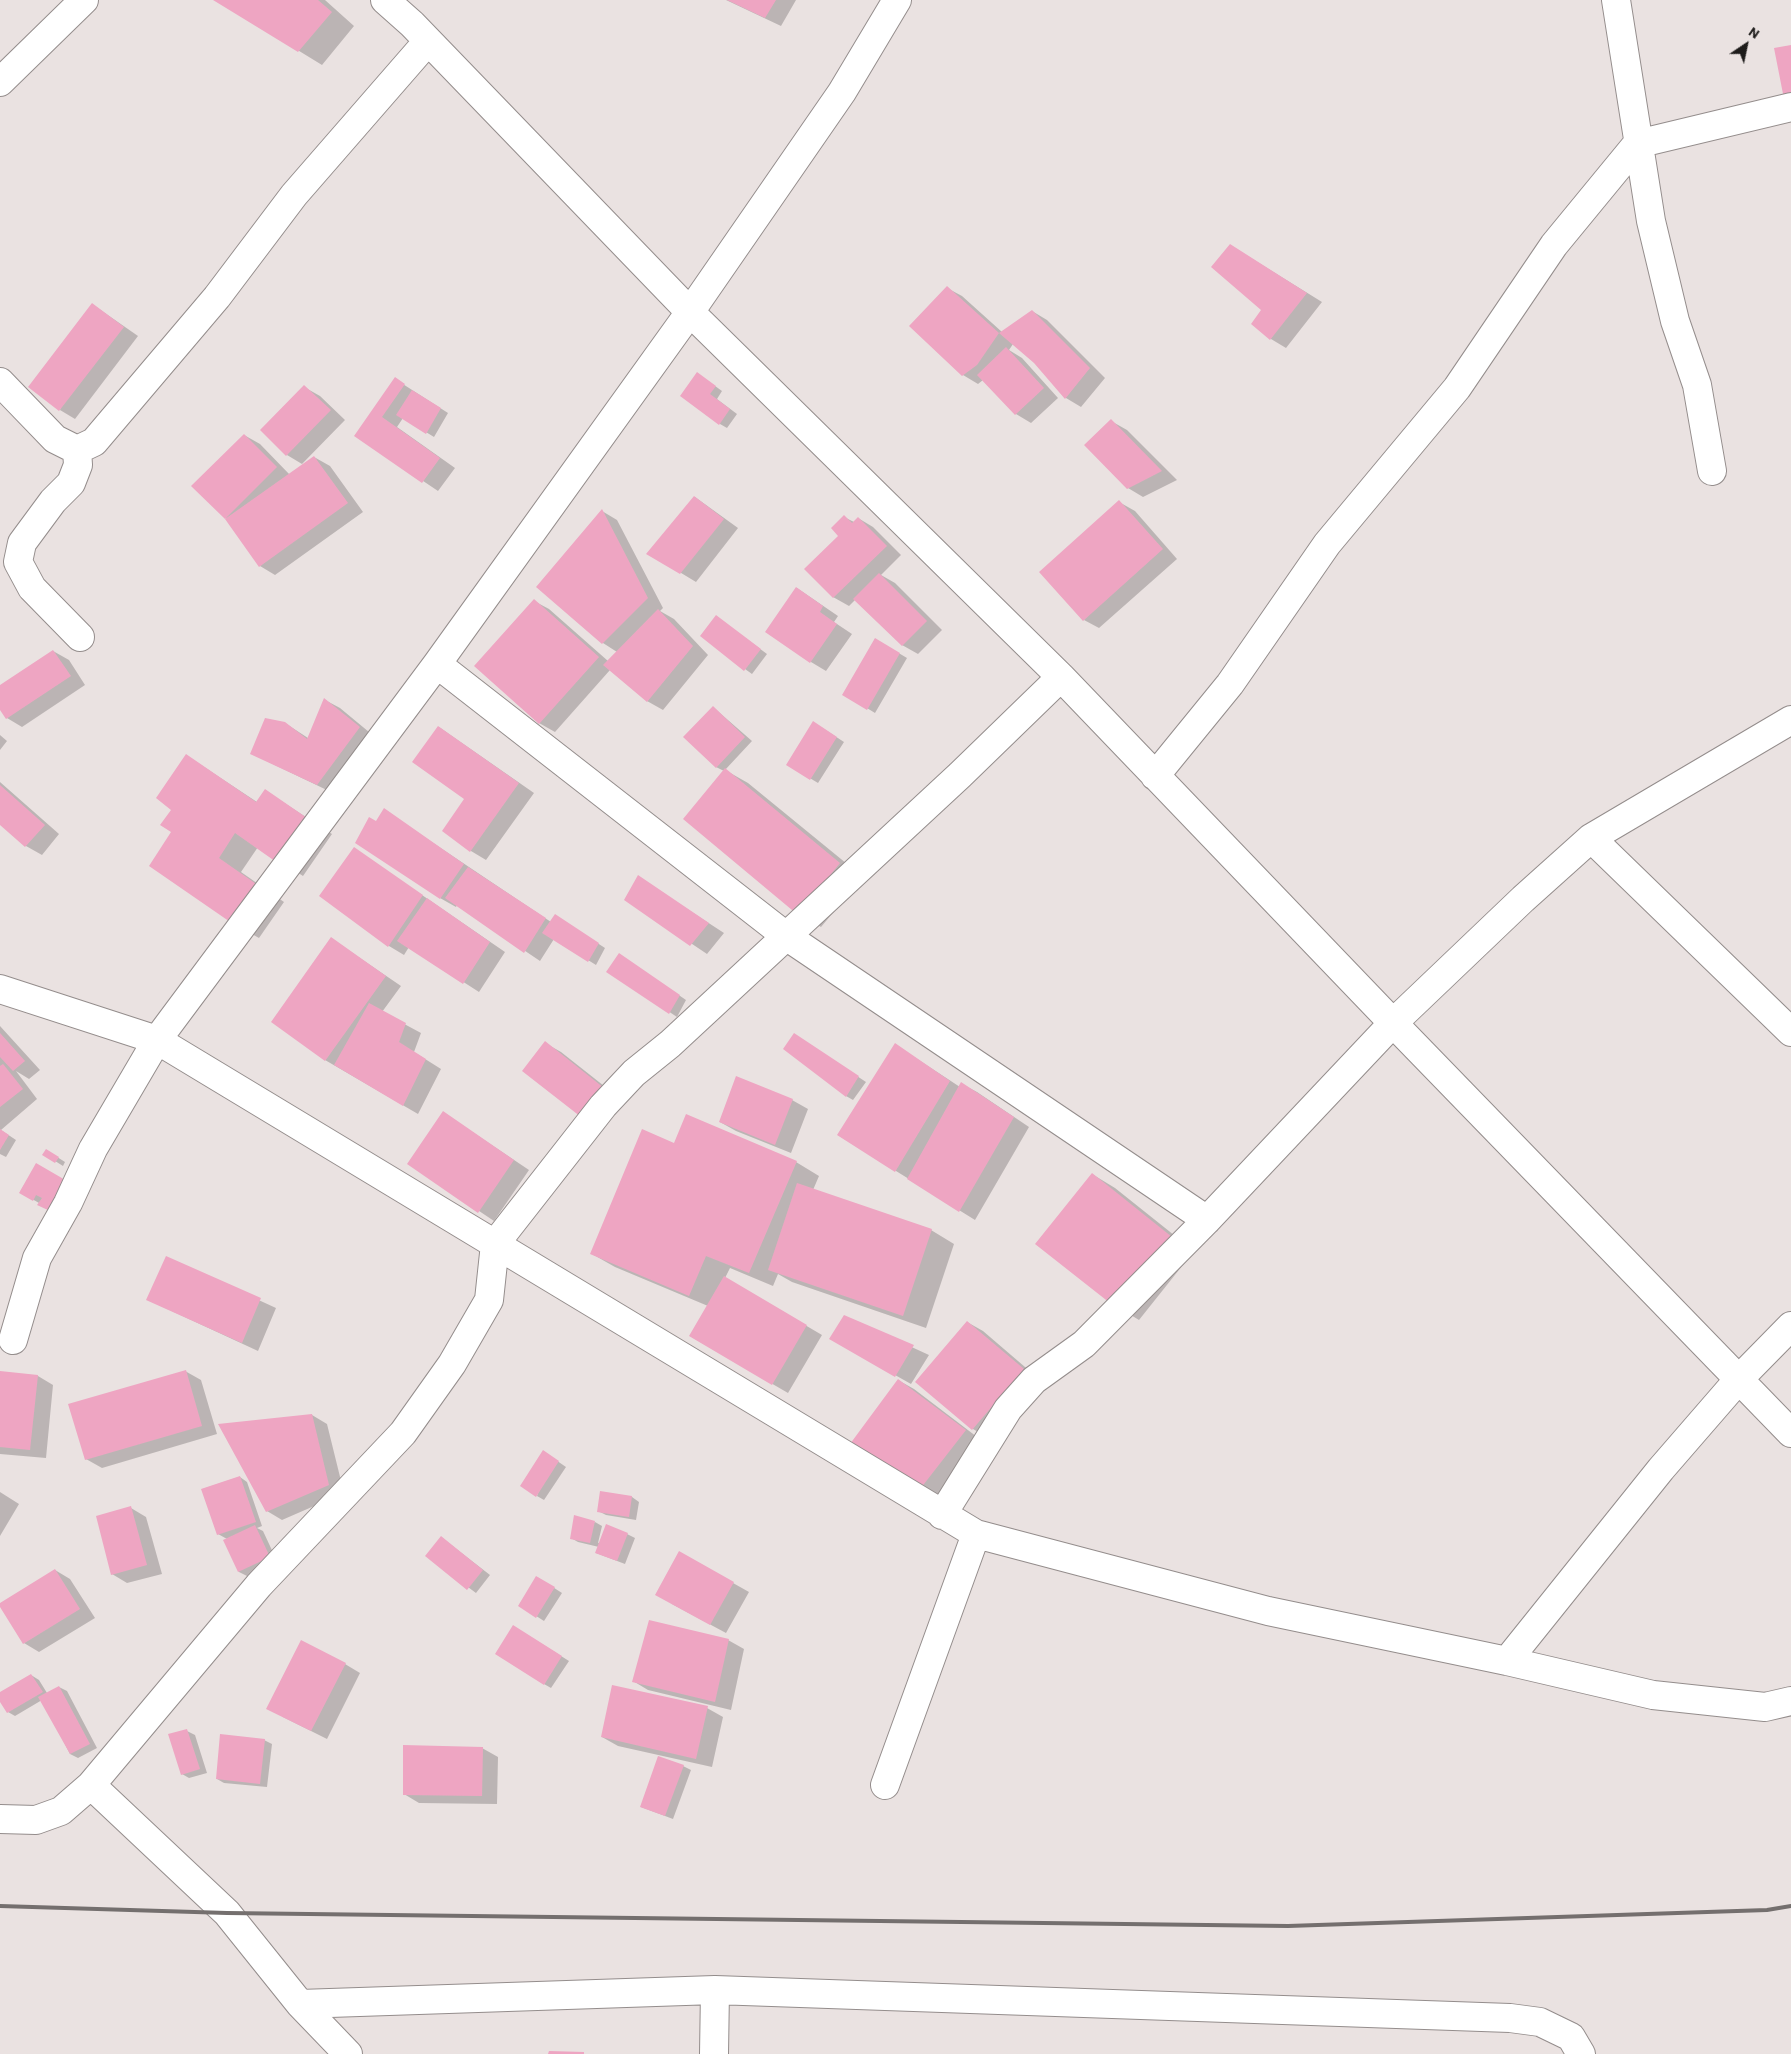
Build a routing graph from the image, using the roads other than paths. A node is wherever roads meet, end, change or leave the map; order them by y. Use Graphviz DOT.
graph roads {
  1 [pos="84,0"];
  2 [pos="385,0"];
  3 [pos="897,0"];
  4 [pos="1616,0"];
  5 [pos="428,41"];
  6 [pos="0,82"];
  7 [pos="1791,107"];
  8 [pos="1637,144"];
  9 [pos="690,312"];
  10 [pos="0,382"];
  11 [pos="77,450"];
  12 [pos="1712,470"];
  13 [pos="80,638"];
  14 [pos="437,664"];
  15 [pos="1061,677"];
  16 [pos="1791,720"];
  17 [pos="1155,776"];
  18 [pos="1591,838"];
  19 [pos="786,936"];
  20 [pos="0,989"];
  21 [pos="1393,1023"];
  22 [pos="1791,1032"];
  23 [pos="157,1040"];
  24 [pos="1207,1220"];
  25 [pos="495,1244"];
  26 [pos="1791,1326"];
  27 [pos="13,1340"];
  28 [pos="1739,1379"];
  29 [pos="1791,1433"];
  30 [pos="942,1515"];
  31 [pos="976,1534"];
  32 [pos="1507,1661"];
  33 [pos="1791,1701"];
  34 [pos="91,1785"];
  35 [pos="885,1785"];
  36 [pos="0,1819"];
  37 [pos="715,1990"];
  38 [pos="300,2004"];
  39 [pos="348,2054"];
  40 [pos="714,2054"];
  41 [pos="1581,2054"];
  1 -- 6 [label="street"];
  2 -- 5 [label="street"];
  3 -- 9 [label="street"];
  4 -- 8 [label="street"];
  5 -- 9 [label="street"];
  5 -- 11 [label="street"];
  7 -- 8 [label="street"];
  8 -- 12 [label="street"];
  8 -- 17 [label="street"];
  9 -- 14 [label="street"];
  9 -- 15 [label="street"];
  10 -- 11 [label="street"];
  11 -- 13 [label="street"];
  14 -- 19 [label="street"];
  14 -- 23 [label="street"];
  15 -- 17 [label="street"];
  15 -- 19 [label="street"];
  16 -- 18 [label="street"];
  17 -- 21 [label="street"];
  18 -- 21 [label="street"];
  18 -- 22 [label="street"];
  19 -- 24 [label="street"];
  19 -- 25 [label="street"];
  20 -- 23 [label="street"];
  21 -- 24 [label="street"];
  21 -- 28 [label="street"];
  23 -- 25 [label="street"];
  23 -- 27 [label="street"];
  24 -- 30 [label="street"];
  25 -- 30 [label="street"];
  25 -- 34 [label="street"];
  26 -- 28 [label="street"];
  28 -- 29 [label="street"];
  28 -- 32 [label="street"];
  30 -- 31 [label="street"];
  31 -- 32 [label="street"];
  31 -- 35 [label="street"];
  32 -- 33 [label="street"];
  34 -- 36 [label="street"];
  34 -- 38 [label="street"];
  37 -- 38 [label="street"];
  37 -- 40 [label="street"];
  37 -- 41 [label="street"];
  38 -- 39 [label="street"];
}
